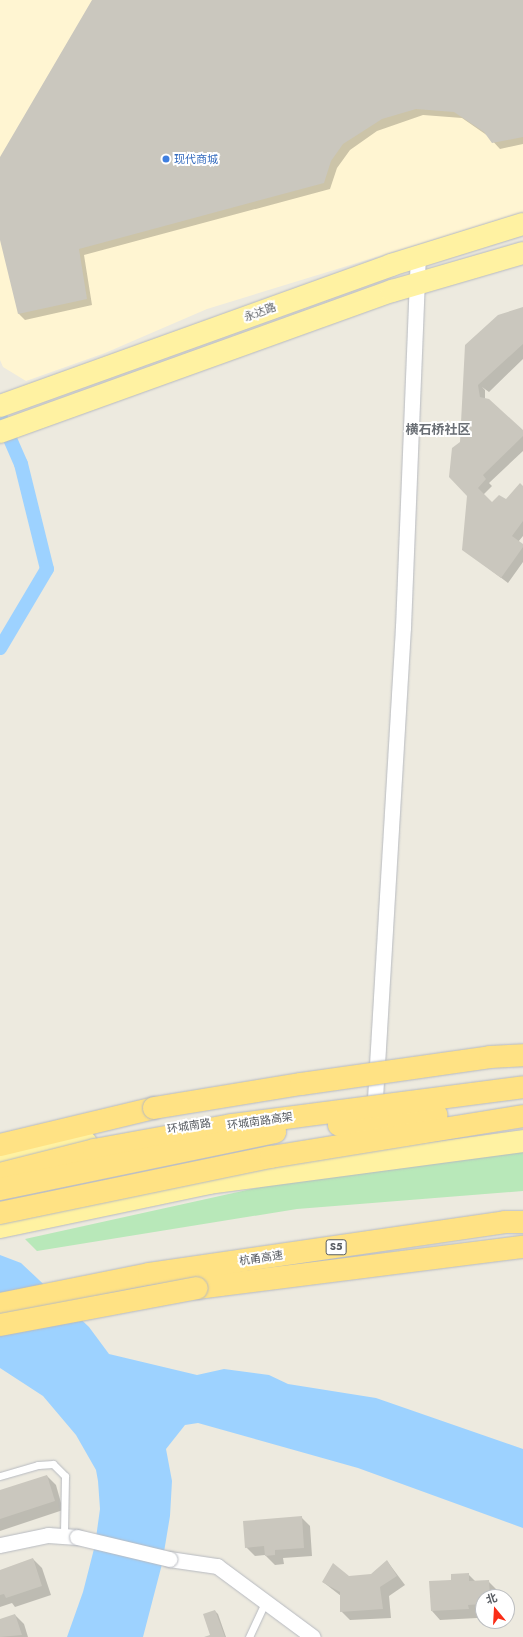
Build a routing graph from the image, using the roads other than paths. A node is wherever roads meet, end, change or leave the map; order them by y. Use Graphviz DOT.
graph roads {
  1 [pos="523,224"];
  2 [pos="523,253"];
  3 [pos="418,257"];
  4 [pos="416,284"];
  5 [pos="0,406"];
  6 [pos="0,432"];
  7 [pos="523,1055"];
  8 [pos="523,1081"];
  9 [pos="523,1087"];
  10 [pos="375,1098"];
  11 [pos="523,1106"];
  12 [pos="523,1116"];
  13 [pos="523,1141"];
  14 [pos="0,1145"];
  15 [pos="0,1161"];
  16 [pos="371,1162"];
  17 [pos="0,1174"];
  18 [pos="0,1189"];
  19 [pos="0,1222"];
  20 [pos="523,1222"];
  21 [pos="523,1247"];
  22 [pos="0,1304"];
  23 [pos="0,1325"];
  24 [pos="0,1476"];
  25 [pos="71,1536"];
  26 [pos="0,1545"];
  27 [pos="264,1603"];
  28 [pos="249,1637"];
  29 [pos="313,1637"];
  1 -- 3 [label="main road, 永达路"];
  2 -- 4 [label="main road"];
  3 -- 4 [label="street"];
  3 -- 5 [label="main road, 永达路"];
  4 -- 6 [label="main road"];
  4 -- 10 [label="street"];
  7 -- 14 [label="highway, bridge"];
  8 -- 10 [label="main road, 环城南路"];
  9 -- 17 [label="highway, 环城南路高架, bridge"];
  10 -- 15 [label="main road, 环城南路"];
  10 -- 16 [label="street"];
  11 -- 18 [label="highway, 环城南路高架, bridge"];
  12 -- 19 [label="highway, bridge"];
  13 -- 16 [label="main road"];
  16 -- 19 [label="main road"];
  20 -- 22 [label="highway, 杭甬高速 / S5"];
  21 -- 23 [label="highway, 杭甬高速 / S5, bridge"];
  24 -- 25 [label="lane"];
  25 -- 26 [label="street"];
  25 -- 27 [label="street, bridge"];
  27 -- 28 [label="lane"];
  27 -- 29 [label="street"];
}
